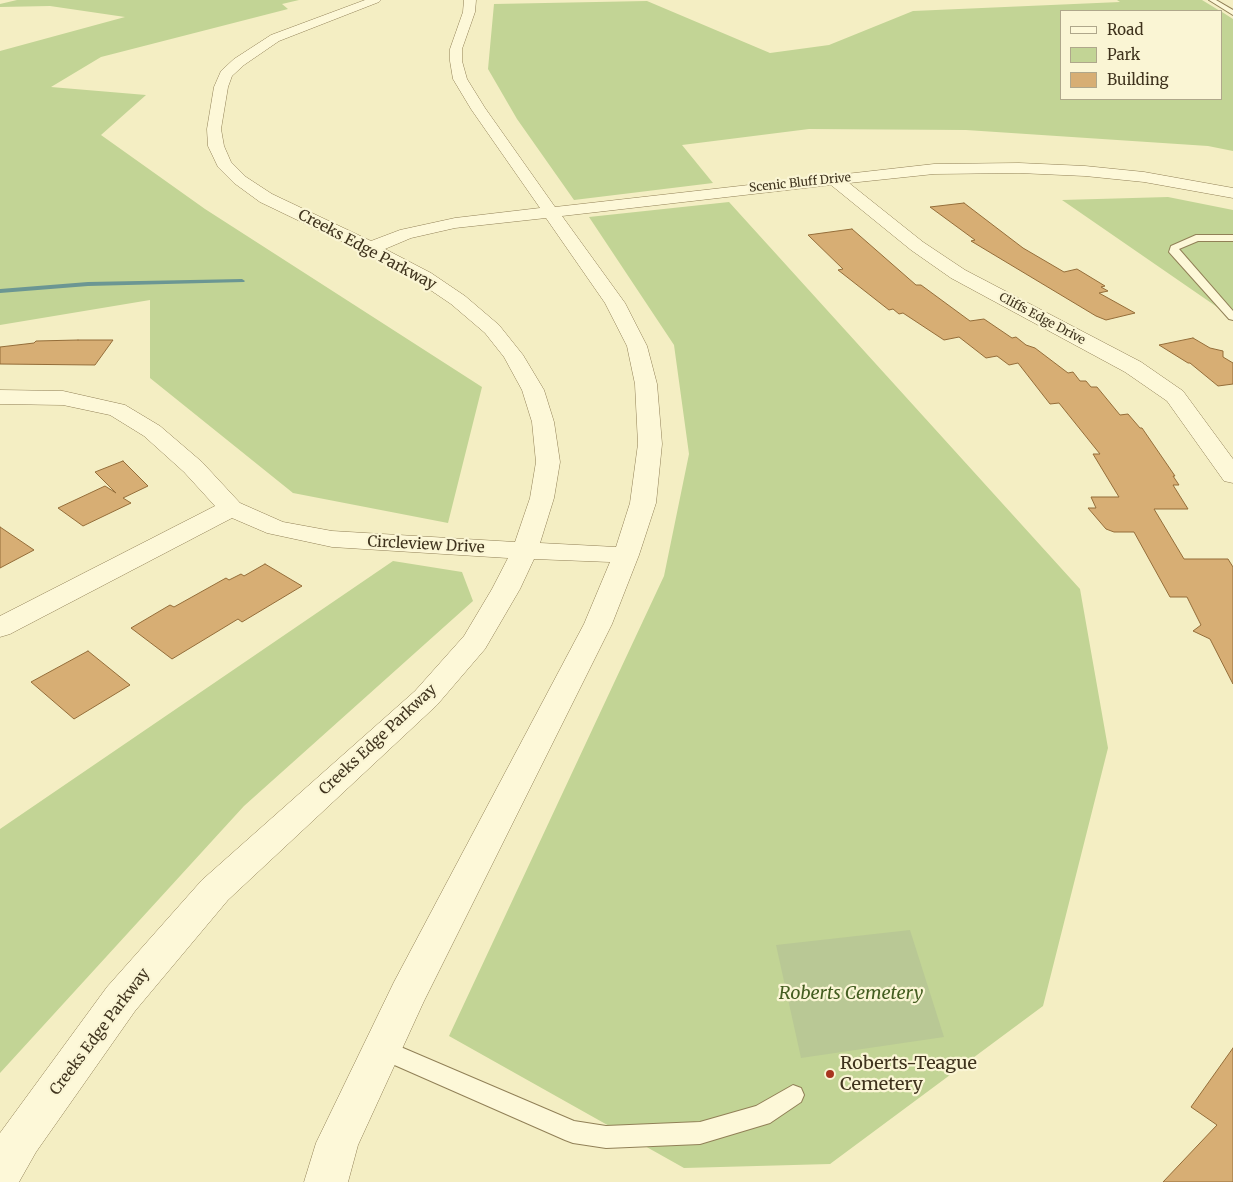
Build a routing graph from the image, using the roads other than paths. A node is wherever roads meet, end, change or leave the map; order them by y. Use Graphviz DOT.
graph roads {
  1 [pos="375,0"];
  2 [pos="470,0"];
  3 [pos="1212,0"];
  4 [pos="1233,13"];
  5 [pos="833,179"];
  6 [pos="1233,192"];
  7 [pos="550,211"];
  8 [pos="1233,238"];
  9 [pos="370,248"];
  10 [pos="1233,317"];
  11 [pos="0,397"];
  12 [pos="1233,476"];
  13 [pos="231,508"];
  14 [pos="525,550"];
  15 [pos="626,555"];
  16 [pos="0,628"];
  17 [pos="382,1050"];
  18 [pos="793,1095"];
  19 [pos="0,1174"];
  20 [pos="326,1182"];
  1 -- 9 [label="street, Creeks Edge Parkway"];
  2 -- 7 [label="street"];
  3 -- 4 [label="lane"];
  5 -- 6 [label="street, Scenic Bluff Drive"];
  5 -- 7 [label="street, Scenic Bluff Drive"];
  5 -- 12 [label="street, Cliffs Edge Drive"];
  7 -- 9 [label="street, Scenic Bluff Drive"];
  7 -- 15 [label="street"];
  8 -- 10 [label="lane"];
  9 -- 14 [label="street, Creeks Edge Parkway"];
  11 -- 13 [label="street, Circleview Drive"];
  13 -- 14 [label="street, Circleview Drive"];
  13 -- 16 [label="street"];
  14 -- 15 [label="street, Circleview Drive"];
  14 -- 19 [label="street, Creeks Edge Parkway"];
  15 -- 17 [label="street"];
  17 -- 18 [label="lane"];
  17 -- 20 [label="street"];
}
